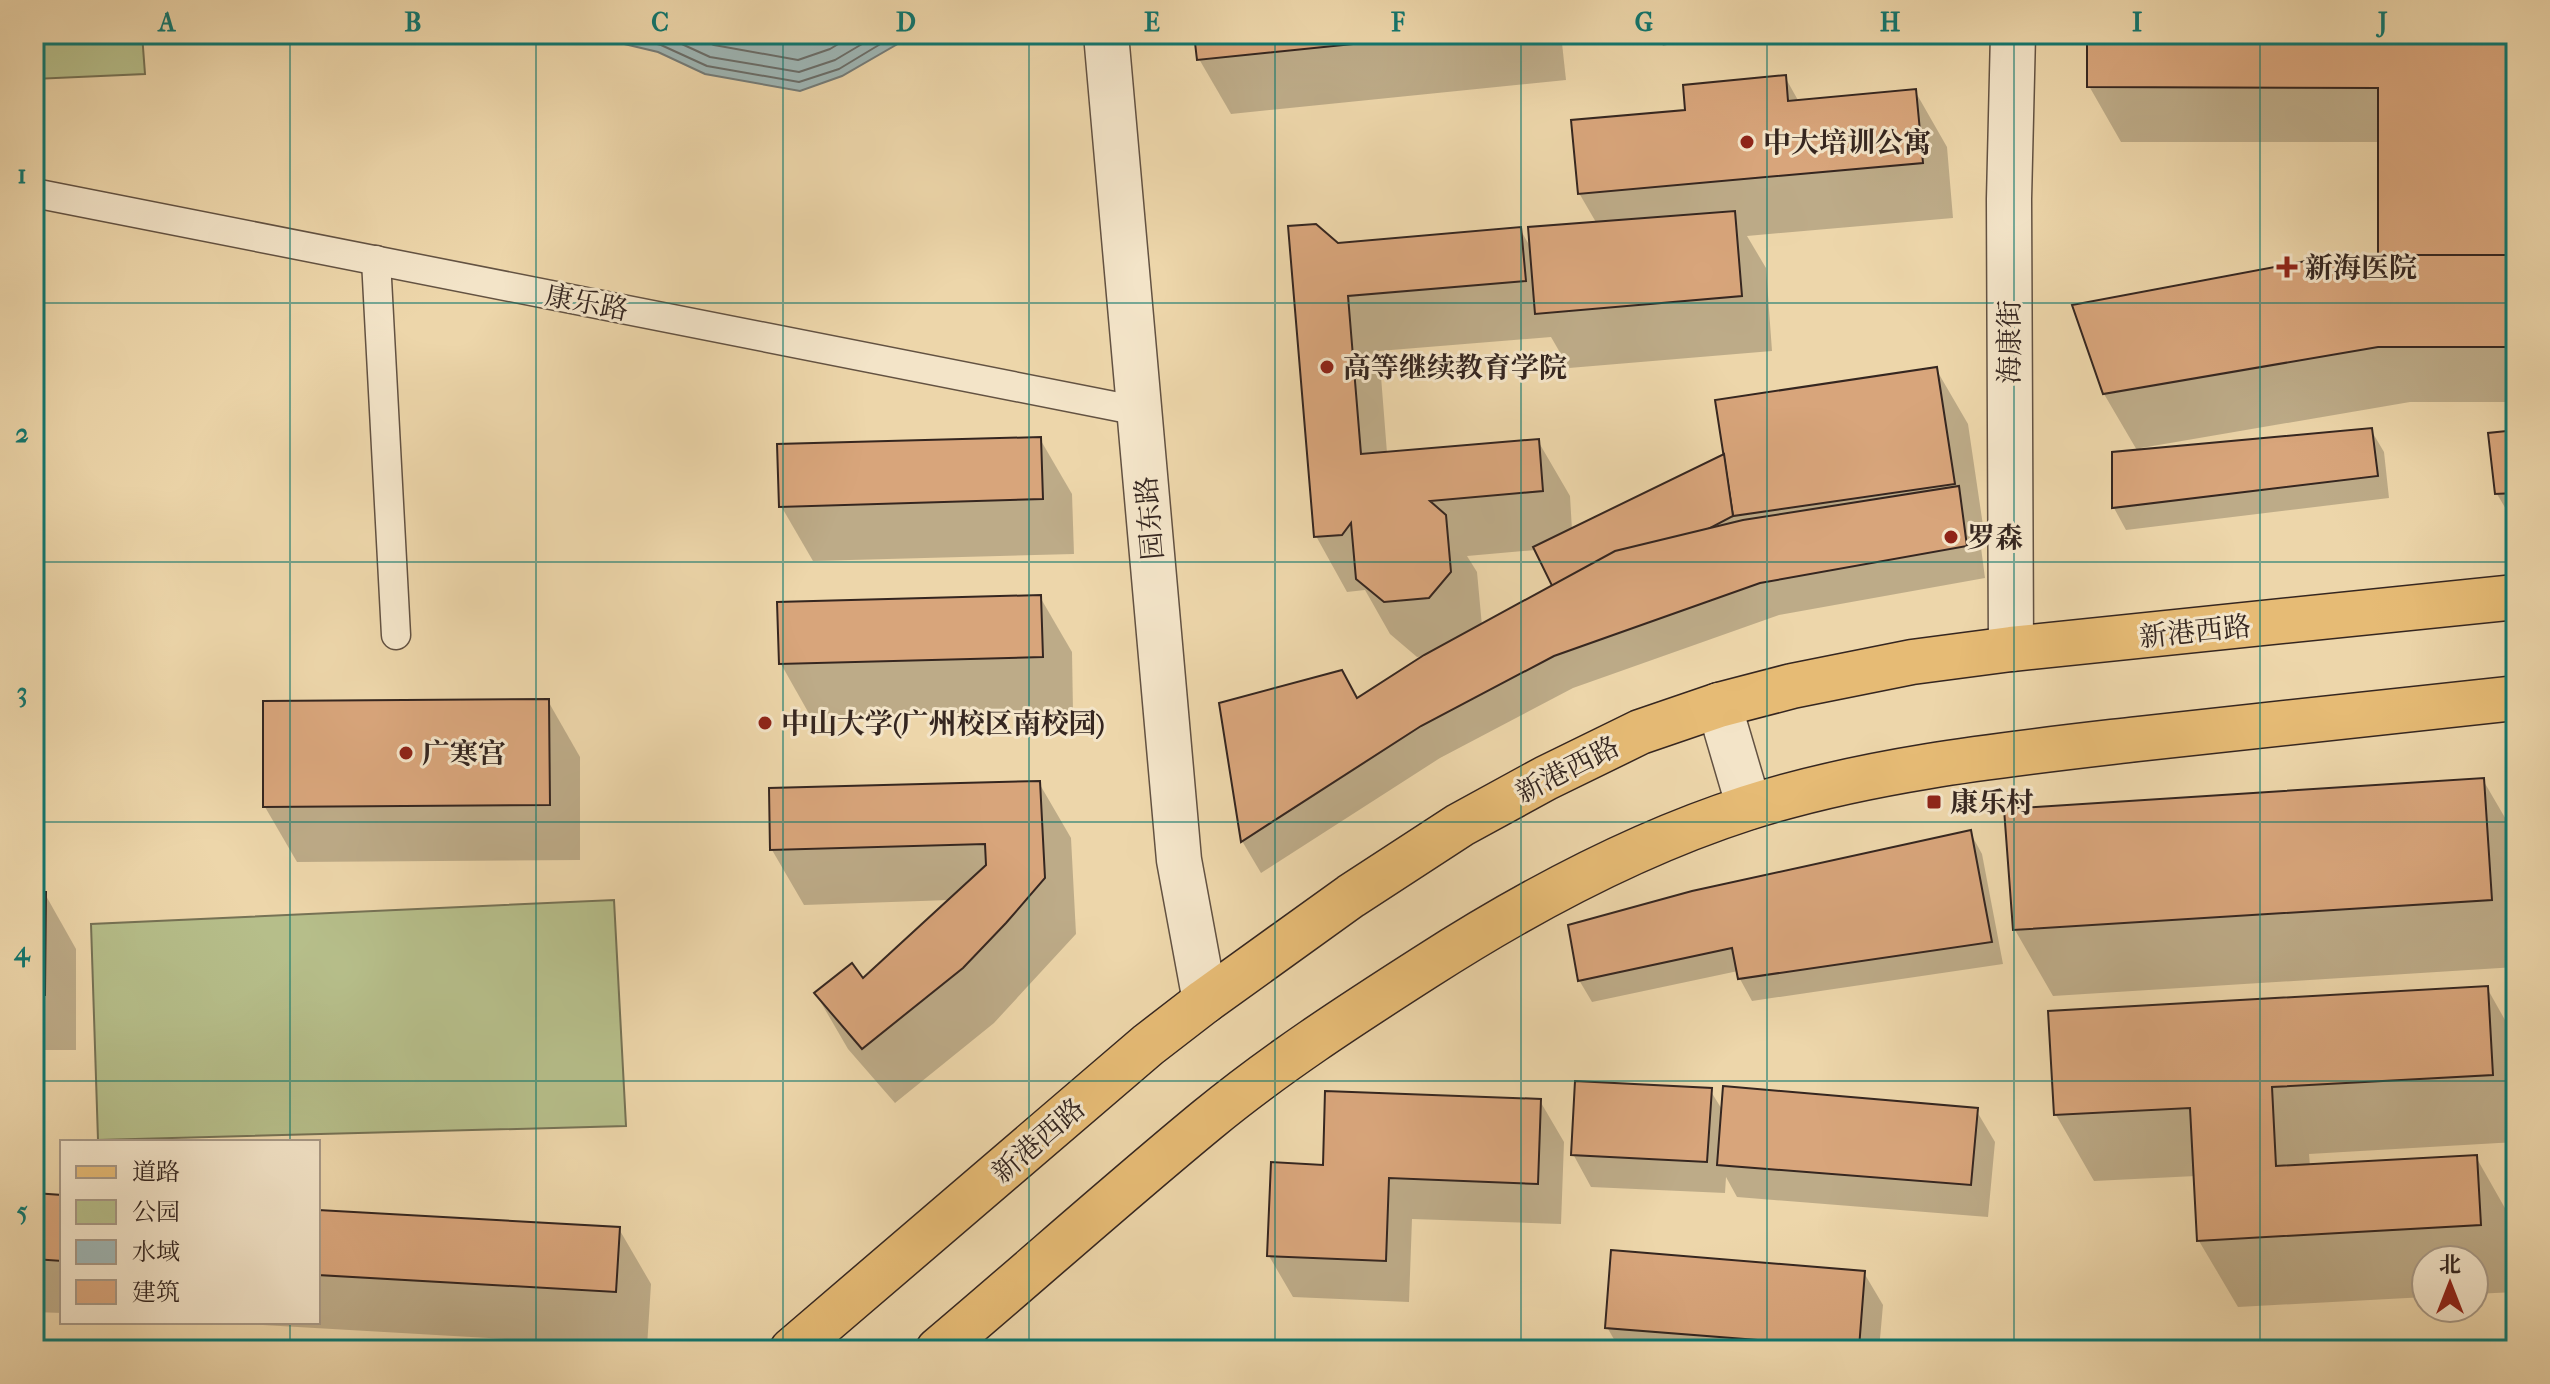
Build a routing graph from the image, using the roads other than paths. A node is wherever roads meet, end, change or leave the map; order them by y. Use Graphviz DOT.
graph roads {
  1 [pos="1106,34"];
  2 [pos="2013,34"];
  3 [pos="34,193"];
  4 [pos="376,260"];
  5 [pos="1139,411"];
  6 [pos="2516,597"];
  7 [pos="396,635"];
  8 [pos="2011,649"];
  9 [pos="2516,698"];
  10 [pos="1719,705"];
  11 [pos="1749,807"];
  12 [pos="1205,1001"];
  13 [pos="792,1350"];
  14 [pos="938,1350"];
  1 -- 5 [label="street, 园东路"];
  2 -- 8 [label="street, 海康街"];
  3 -- 4 [label="lane, 康乐路"];
  4 -- 5 [label="lane, 康乐路"];
  4 -- 7 [label="lane"];
  5 -- 12 [label="street, 园东路"];
  6 -- 8 [label="main road, 新港西路"];
  8 -- 10 [label="main road, 新港西路"];
  9 -- 11 [label="main road"];
  10 -- 11 [label="street"];
  10 -- 12 [label="main road, 新港西路"];
  11 -- 14 [label="main road"];
  12 -- 13 [label="main road, 新港西路"];
}
